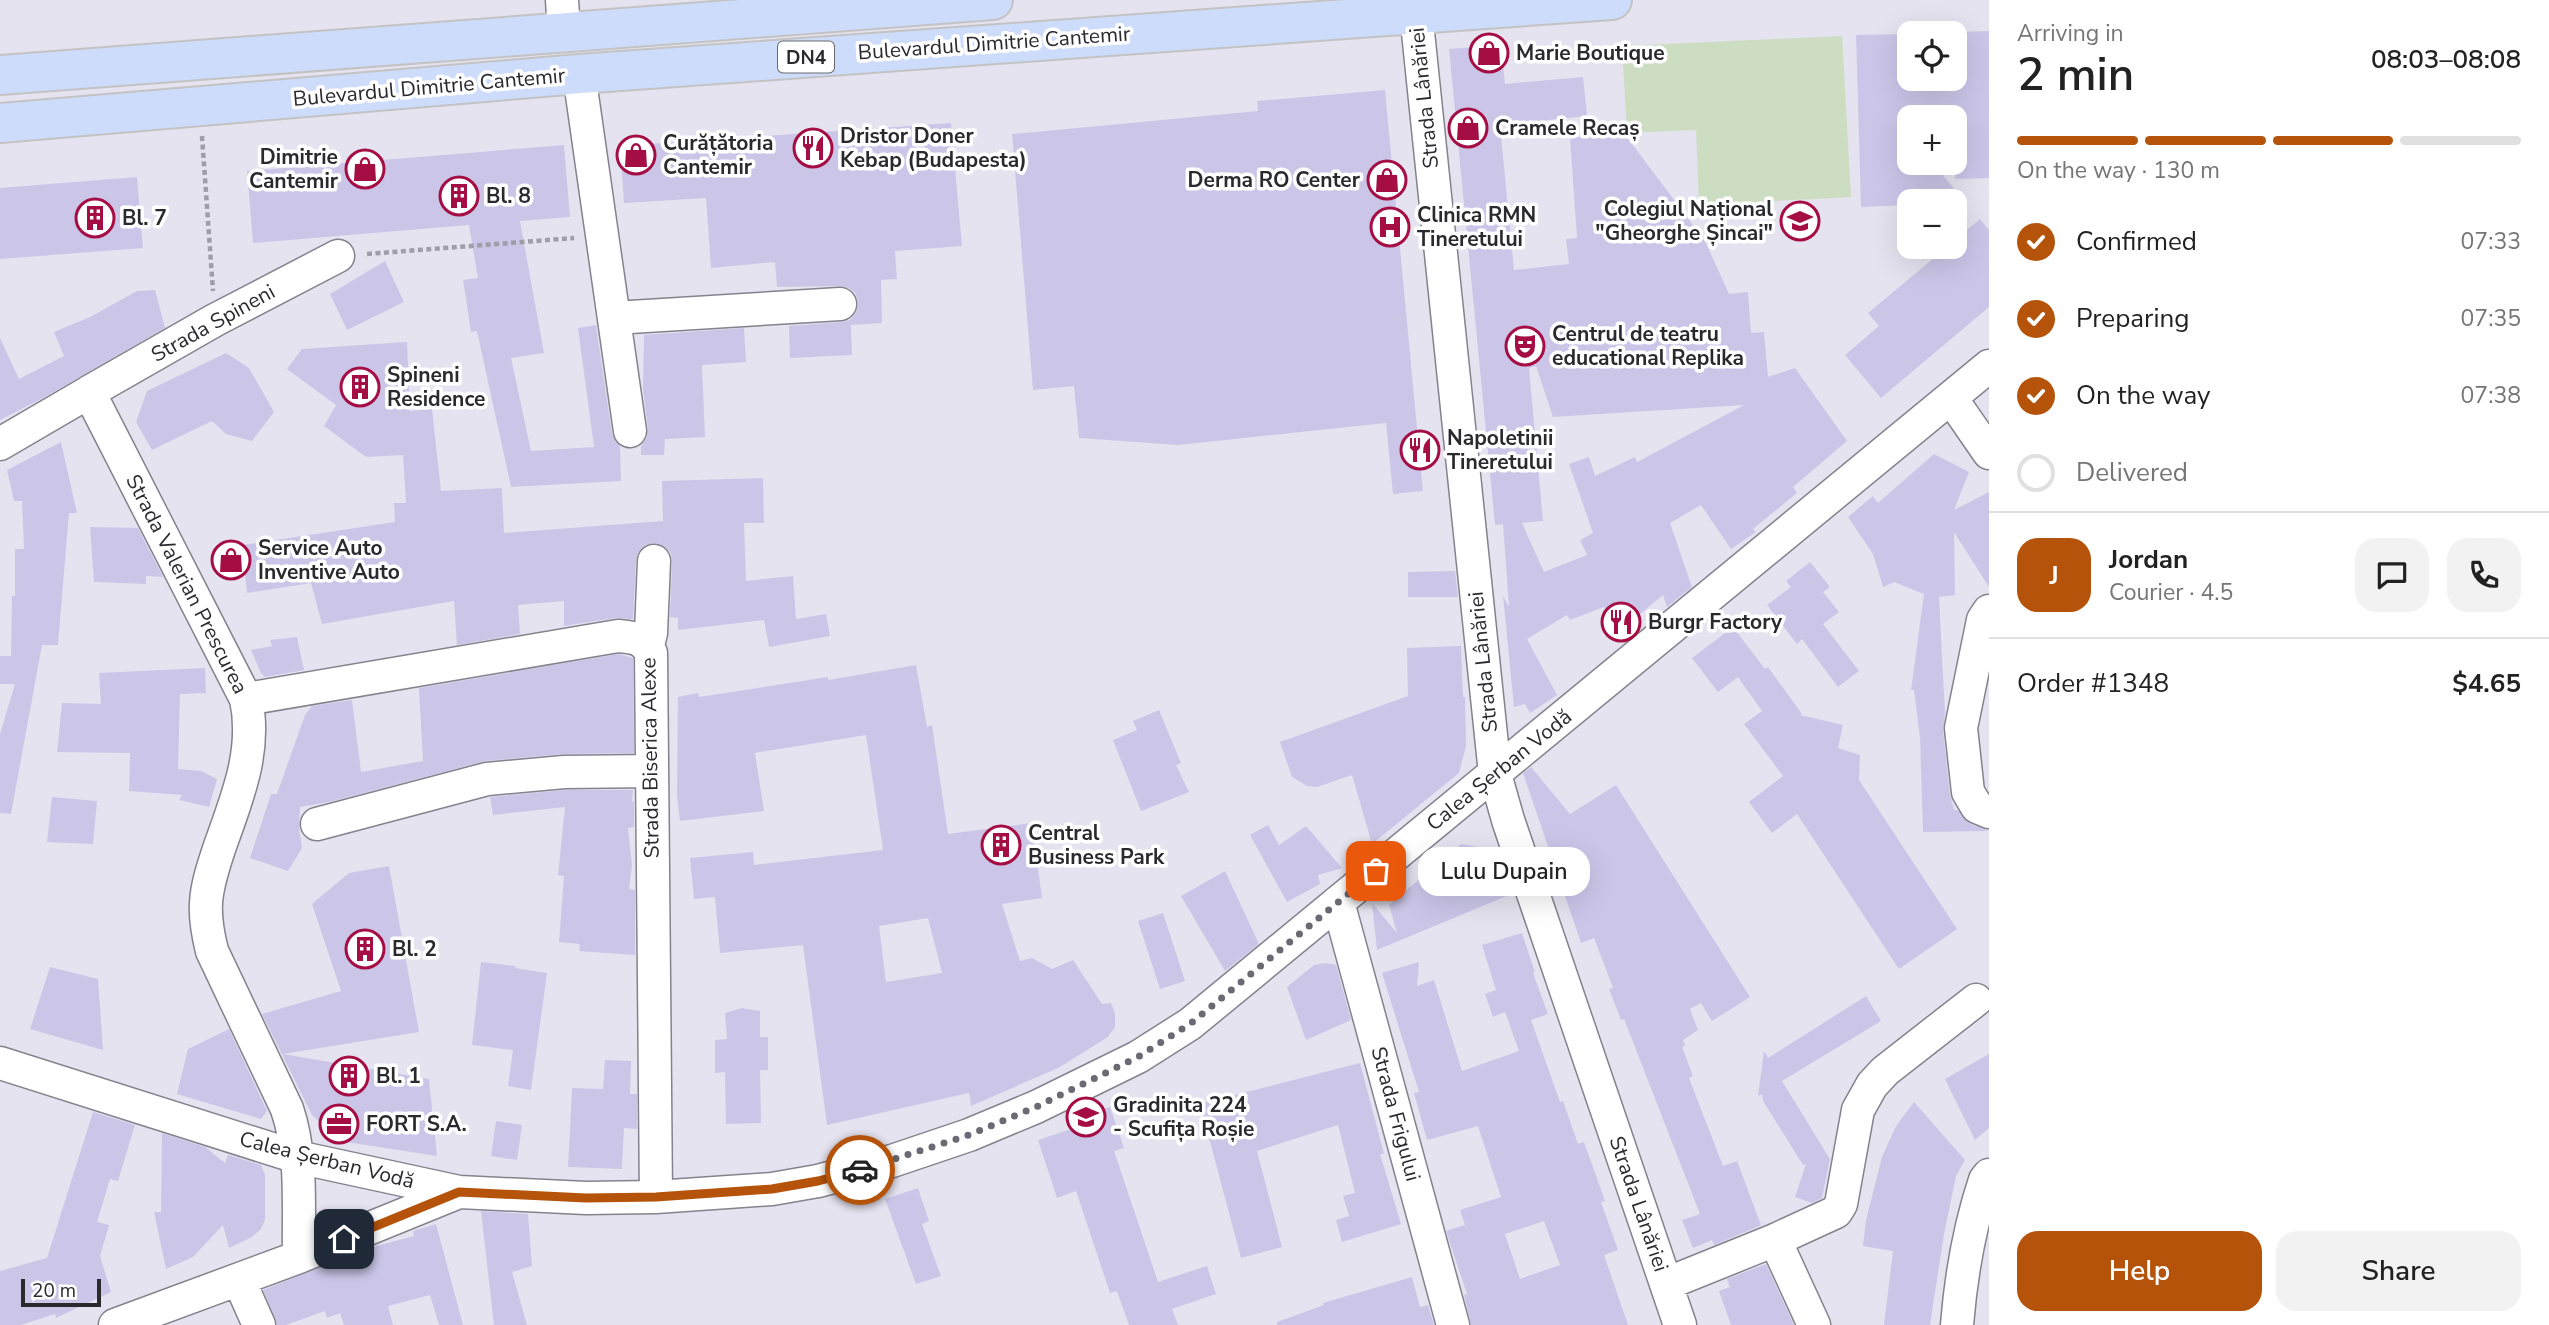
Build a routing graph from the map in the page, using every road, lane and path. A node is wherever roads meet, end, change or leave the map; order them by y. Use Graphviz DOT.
graph roads {
  1 [pos="993,0"];
  2 [pos="1612,0"];
  3 [pos="1416,13"];
  4 [pos="563,16"];
  5 [pos="579,74"];
  6 [pos="0,75"];
  7 [pos="0,123"];
  8 [pos="201,125"];
  9 [pos="603,235"];
  10 [pos="338,256"];
  11 [pos="840,304"];
  12 [pos="614,318"];
  13 [pos="215,320"];
  14 [pos="1989,366"];
  15 [pos="89,392"];
  16 [pos="1951,398"];
  17 [pos="630,430"];
  18 [pos="0,444"];
  19 [pos="1989,453"];
  20 [pos="654,561"];
  21 [pos="1989,611"];
  22 [pos="648,645"];
  23 [pos="246,699"];
  24 [pos="652,771"];
  25 [pos="1494,774"];
  26 [pos="1989,812"];
  27 [pos="317,824"];
  28 [pos="1338,902"];
  29 [pos="1976,1000"];
  30 [pos="0,1063"];
  31 [pos="297,1157"];
  32 [pos="1989,1175"];
  33 [pos="459,1192"];
  34 [pos="656,1197"];
  35 [pos="1775,1240"];
  36 [pos="299,1258"];
  37 [pos="239,1280"];
  38 [pos="1666,1284"];
  39 [pos="115,1325"];
  40 [pos="259,1325"];
  41 [pos="1453,1325"];
  42 [pos="1680,1325"];
  43 [pos="1814,1325"];
  44 [pos="1957,1325"];
  1 -- 4 [label="main road, Bulevardul Dimitrie Cantemir / DN4"];
  2 -- 3 [label="main road, Bulevardul Dimitrie Cantemir / DN4"];
  3 -- 5 [label="main road, Bulevardul Dimitrie Cantemir / DN4"];
  3 -- 25 [label="street, Strada Lânăriei"];
  4 -- 6 [label="main road, Bulevardul Dimitrie Cantemir / DN4"];
  5 -- 7 [label="main road, Bulevardul Dimitrie Cantemir / DN4"];
  5 -- 9 [label="street"];
  8 -- 13 [label="path"];
  9 -- 10 [label="path"];
  9 -- 12 [label="street"];
  10 -- 13 [label="street, Strada Spineni"];
  11 -- 12 [label="street"];
  12 -- 17 [label="street"];
  13 -- 15 [label="street, Strada Spineni"];
  14 -- 16 [label="street, Calea Șerban Vodă"];
  15 -- 18 [label="street"];
  15 -- 23 [label="street, Strada Valerian Prescurea"];
  16 -- 19 [label="street"];
  16 -- 25 [label="street, Calea Șerban Vodă"];
  20 -- 22 [label="street"];
  21 -- 26 [label="street"];
  22 -- 23 [label="street, Strada Biserica Alexe"];
  22 -- 24 [label="street, Strada Biserica Alexe"];
  23 -- 31 [label="street, Strada Valerian Prescurea"];
  24 -- 27 [label="street"];
  24 -- 34 [label="street, Strada Biserica Alexe"];
  25 -- 28 [label="street, Calea Șerban Vodă"];
  25 -- 38 [label="street, Strada Lânăriei"];
  28 -- 34 [label="street, Calea Șerban Vodă"];
  28 -- 41 [label="street, Strada Frigului"];
  29 -- 35 [label="street"];
  30 -- 31 [label="street, Calea Șerban Vodă"];
  31 -- 33 [label="street, Calea Șerban Vodă"];
  31 -- 36 [label="street, Strada Valerian Prescurea"];
  32 -- 44 [label="street"];
  33 -- 34 [label="street, Calea Șerban Vodă"];
  33 -- 36 [label="street"];
  35 -- 38 [label="street"];
  35 -- 43 [label="street"];
  36 -- 37 [label="street"];
  37 -- 39 [label="street"];
  37 -- 40 [label="street"];
  38 -- 42 [label="street, Strada Lânăriei"];
}
